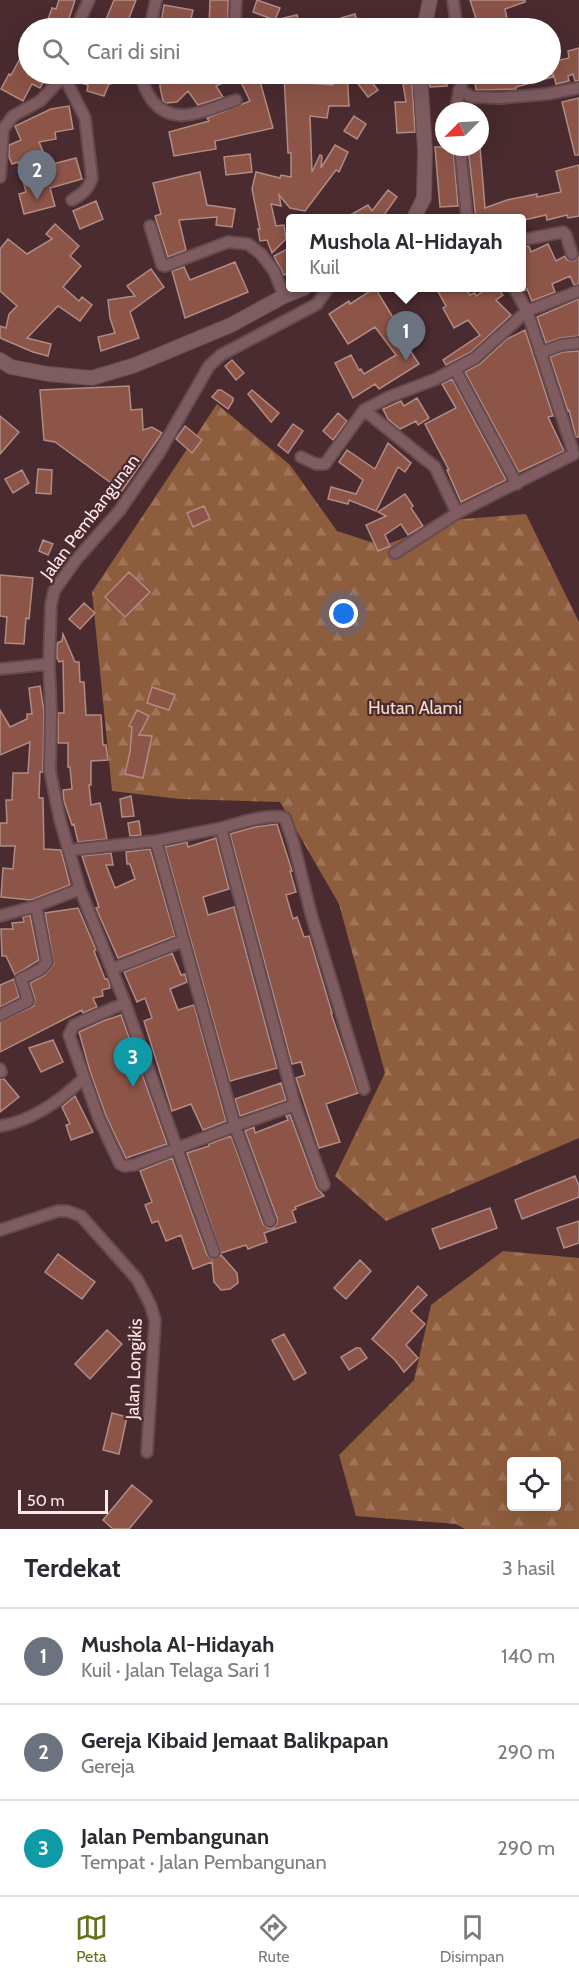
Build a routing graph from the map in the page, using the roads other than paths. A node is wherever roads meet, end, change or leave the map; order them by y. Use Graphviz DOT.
graph roads {
  1 [pos="89,0"];
  2 [pos="156,0"];
  3 [pos="236,0"];
  4 [pos="430,0"];
  5 [pos="453,0"];
  6 [pos="81,18"];
  7 [pos="152,18"];
  8 [pos="235,18"];
  9 [pos="426,18"];
  10 [pos="456,18"];
  11 [pos="56,84"];
  12 [pos="68,84"];
  13 [pos="143,84"];
  14 [pos="421,84"];
  15 [pos="462,84"];
  16 [pos="579,88"];
  17 [pos="459,90"];
  18 [pos="236,100"];
  19 [pos="458,102"];
  20 [pos="461,156"];
  21 [pos="0,177"];
  22 [pos="72,200"];
  23 [pos="416,214"];
  24 [pos="467,214"];
  25 [pos="150,226"];
  26 [pos="526,239"];
  27 [pos="572,254"];
  28 [pos="579,291"];
  29 [pos="294,292"];
  30 [pos="325,292"];
  31 [pos="516,292"];
  32 [pos="284,296"];
  33 [pos="527,311"];
  34 [pos="579,343"];
  35 [pos="540,354"];
  36 [pos="0,360"];
  37 [pos="455,369"];
  38 [pos="363,410"];
  39 [pos="577,453"];
  40 [pos="301,457"];
  41 [pos="517,484"];
  42 [pos="457,513"];
  43 [pos="395,553"];
  44 [pos="49,664"];
  45 [pos="0,669"];
  46 [pos="222,828"];
  47 [pos="156,841"];
  48 [pos="70,850"];
  49 [pos="80,889"];
  50 [pos="36,906"];
  51 [pos="0,916"];
  52 [pos="183,940"];
  53 [pos="112,969"];
  54 [pos="125,1003"];
  55 [pos="0,1015"];
  56 [pos="84,1078"];
  57 [pos="364,1089"];
  58 [pos="295,1105"];
  59 [pos="0,1126"];
  60 [pos="235,1126"];
  61 [pos="178,1149"];
  62 [pos="324,1185"];
  63 [pos="270,1221"];
  64 [pos="0,1230"];
  65 [pos="214,1252"];
  66 [pos="147,1452"];
  1 -- 6 [label="street"];
  2 -- 7 [label="street"];
  3 -- 8 [label="street"];
  4 -- 9 [label="street"];
  5 -- 10 [label="street"];
  11 -- 21 [label="street"];
  12 -- 22 [label="street"];
  13 -- 18 [label="street"];
  14 -- 23 [label="street"];
  15 -- 17 [label="street"];
  16 -- 17 [label="street"];
  17 -- 19 [label="street"];
  20 -- 24 [label="street"];
  25 -- 32 [label="street"];
  26 -- 27 [label="street"];
  28 -- 33 [label="street"];
  29 -- 32 [label="street"];
  30 -- 44 [label="street, Jalan Pembangunan"];
  31 -- 33 [label="street"];
  32 -- 36 [label="street"];
  33 -- 35 [label="street"];
  33 -- 37 [label="street"];
  34 -- 35 [label="street"];
  35 -- 39 [label="street"];
  37 -- 38 [label="street"];
  37 -- 41 [label="street"];
  38 -- 40 [label="street"];
  38 -- 42 [label="street"];
  39 -- 41 [label="street"];
  41 -- 42 [label="street"];
  42 -- 43 [label="street"];
  44 -- 45 [label="street"];
  44 -- 48 [label="street, Jalan Pembangunan"];
  46 -- 47 [label="street"];
  46 -- 57 [label="street"];
  46 -- 58 [label="street"];
  47 -- 48 [label="street"];
  47 -- 52 [label="street"];
  48 -- 49 [label="street, Jalan Pembangunan"];
  49 -- 50 [label="street"];
  49 -- 53 [label="street, Jalan Pembangunan"];
  50 -- 51 [label="street"];
  50 -- 55 [label="street"];
  52 -- 53 [label="street"];
  52 -- 60 [label="street"];
  53 -- 54 [label="street, Jalan Pembangunan"];
  54 -- 56 [label="street"];
  54 -- 61 [label="street, Jalan Pembangunan"];
  56 -- 59 [label="street"];
  56 -- 61 [label="street"];
  58 -- 60 [label="street"];
  58 -- 62 [label="street"];
  60 -- 61 [label="street"];
  60 -- 63 [label="street"];
  61 -- 65 [label="street, Jalan Pembangunan"];
  64 -- 66 [label="street, Jalan Longikis"];
}
